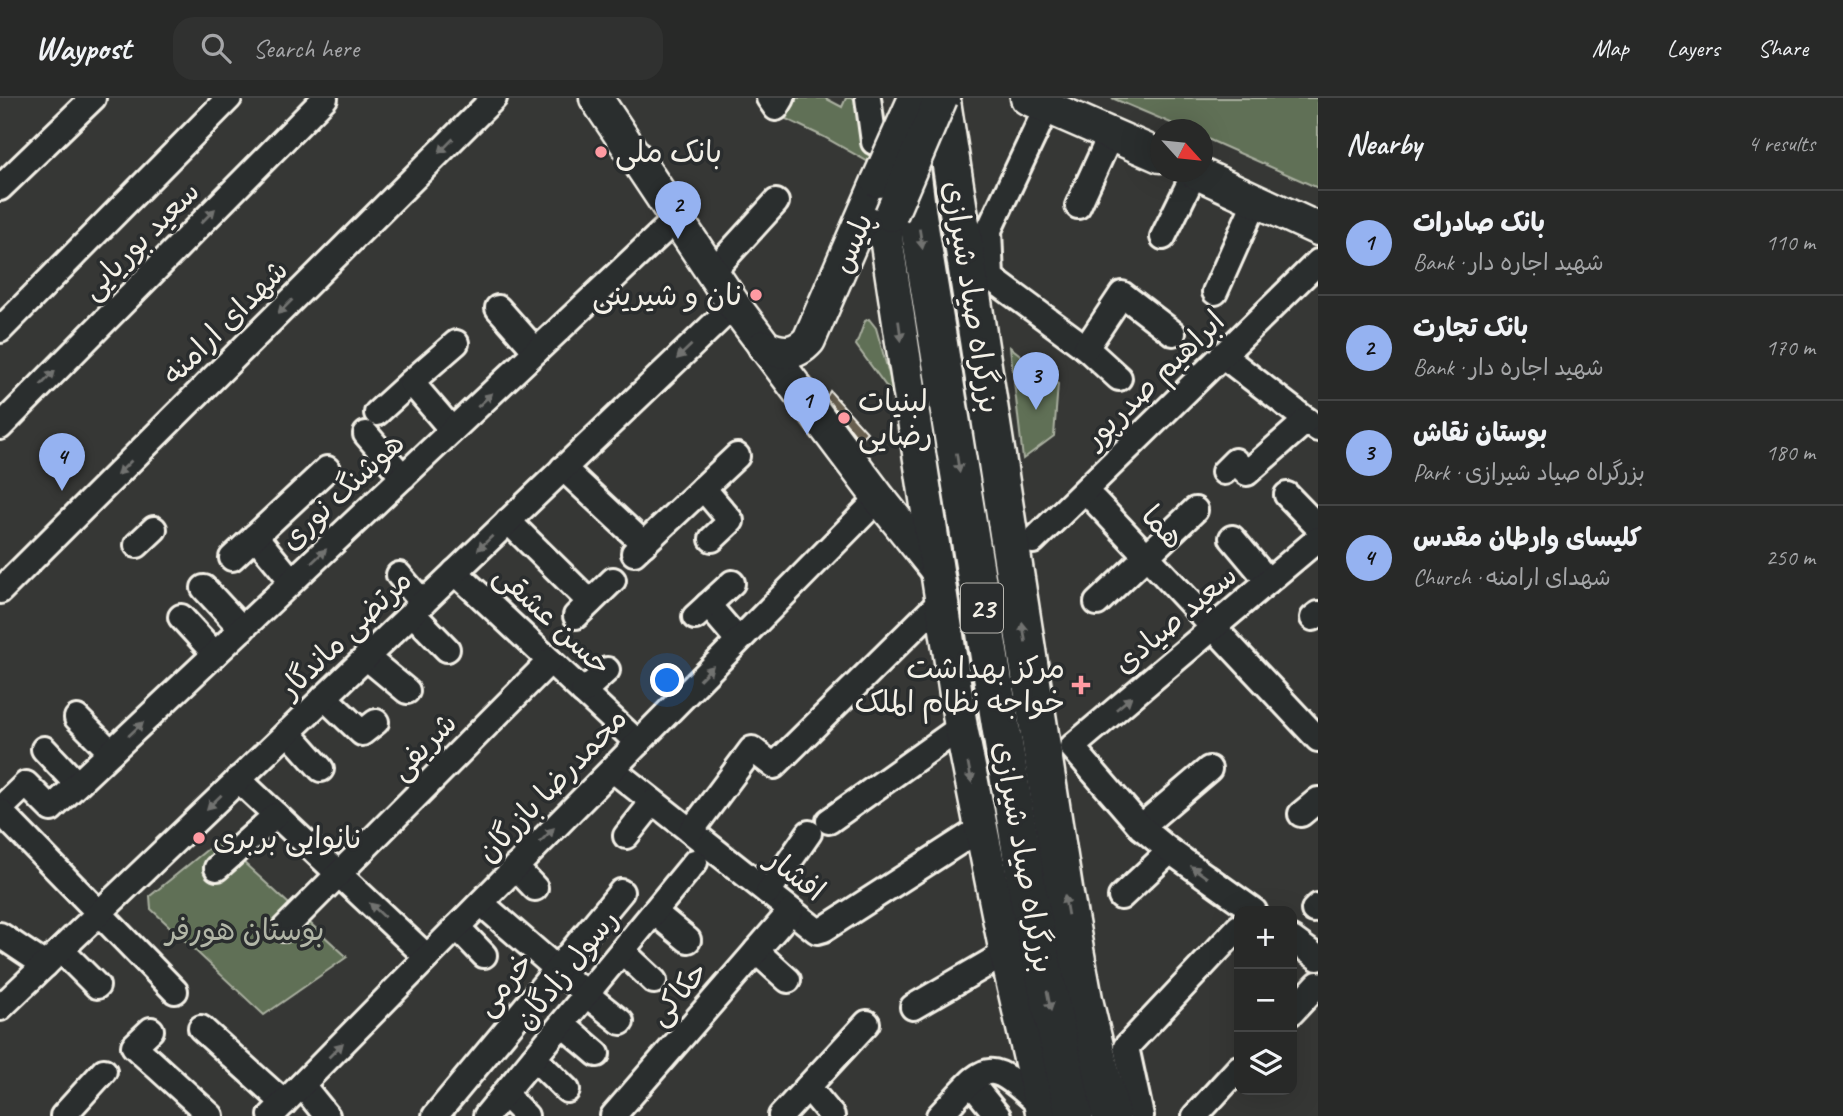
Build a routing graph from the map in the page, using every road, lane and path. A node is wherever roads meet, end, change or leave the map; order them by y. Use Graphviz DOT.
graph roads {
  1 [pos="93,98"];
  2 [pos="229,98"];
  3 [pos="325,98"];
  4 [pos="494,98"];
  5 [pos="596,98"];
  6 [pos="769,98"];
  7 [pos="782,98"];
  8 [pos="868,98"];
  9 [pos="903,98"];
  10 [pos="915,98"];
  11 [pos="941,98"];
  12 [pos="1050,100"];
  13 [pos="1150,133"];
  14 [pos="1111,134"];
  15 [pos="874,142"];
  16 [pos="1150,152"];
  17 [pos="1213,160"];
  18 [pos="1213,180"];
  19 [pos="1190,182"];
  20 [pos="0,188"];
  21 [pos="1256,200"];
  22 [pos="776,202"];
  23 [pos="1078,206"];
  24 [pos="1318,206"];
  25 [pos="676,219"];
  26 [pos="1318,229"];
  27 [pos="1163,237"];
  28 [pos="1318,262"];
  29 [pos="713,271"];
  30 [pos="1215,292"];
  31 [pos="734,305"];
  32 [pos="498,308"];
  33 [pos="0,330"];
  34 [pos="1174,333"];
  35 [pos="456,343"];
  36 [pos="764,345"];
  37 [pos="1086,348"];
  38 [pos="536,351"];
  39 [pos="1222,355"];
  40 [pos="1119,378"];
  41 [pos="411,382"];
  42 [pos="1312,425"];
  43 [pos="0,427"];
  44 [pos="452,430"];
  45 [pos="737,456"];
  46 [pos="563,468"];
  47 [pos="327,469"];
  48 [pos="1224,472"];
  49 [pos="403,477"];
  50 [pos="703,488"];
  51 [pos="1287,495"];
  52 [pos="879,498"];
  53 [pos="1096,501"];
  54 [pos="1195,510"];
  55 [pos="508,521"];
  56 [pos="1318,527"];
  57 [pos="255,536"];
  58 [pos="1232,538"];
  59 [pos="1318,538"];
  60 [pos="712,539"];
  61 [pos="1033,541"];
  62 [pos="1146,555"];
  63 [pos="232,558"];
  64 [pos="936,569"];
  65 [pos="455,572"];
  66 [pos="399,575"];
  67 [pos="613,580"];
  68 [pos="292,581"];
  69 [pos="1268,581"];
  70 [pos="732,583"];
  71 [pos="204,588"];
  72 [pos="0,591"];
  73 [pos="942,601"];
  74 [pos="1097,603"];
  75 [pos="417,608"];
  76 [pos="181,617"];
  77 [pos="1214,627"];
  78 [pos="242,629"];
  79 [pos="738,640"];
  80 [pos="448,647"];
  81 [pos="215,654"];
  82 [pos="366,657"];
  83 [pos="550,661"];
  84 [pos="607,670"];
  85 [pos="407,691"];
  86 [pos="583,692"];
  87 [pos="324,697"];
  88 [pos="77,718"];
  89 [pos="376,722"];
  90 [pos="961,727"];
  91 [pos="288,732"];
  92 [pos="1318,738"];
  93 [pos="638,743"];
  94 [pos="44,749"];
  95 [pos="111,752"];
  96 [pos="322,768"];
  97 [pos="1209,769"];
  98 [pos="617,773"];
  99 [pos="238,779"];
  100 [pos="77,784"];
  101 [pos="653,802"];
  102 [pos="276,815"];
  103 [pos="2,817"];
  104 [pos="1141,827"];
  105 [pos="981,828"];
  106 [pos="691,831"];
  107 [pos="626,836"];
  108 [pos="1170,851"];
  109 [pos="695,862"];
  110 [pos="516,867"];
  111 [pos="217,868"];
  112 [pos="339,874"];
  113 [pos="535,888"];
  114 [pos="621,892"];
  115 [pos="768,892"];
  116 [pos="1121,897"];
  117 [pos="481,903"];
  118 [pos="1247,906"];
  119 [pos="791,911"];
  120 [pos="654,912"];
  121 [pos="99,913"];
  122 [pos="457,927"];
  123 [pos="284,929"];
  124 [pos="1234,932"];
  125 [pos="0,935"];
  126 [pos="688,940"];
  127 [pos="1297,943"];
  128 [pos="622,951"];
  129 [pos="756,951"];
  130 [pos="1006,953"];
  131 [pos="484,955"];
  132 [pos="53,957"];
  133 [pos="427,957"];
  134 [pos="1318,958"];
  135 [pos="557,969"];
  136 [pos="788,980"];
  137 [pos="654,981"];
  138 [pos="1318,984"];
  139 [pos="96,987"];
  140 [pos="175,991"];
  141 [pos="587,995"];
  142 [pos="913,1007"];
  143 [pos="1297,1007"];
  144 [pos="0,1008"];
  145 [pos="621,1023"];
  146 [pos="867,1023"];
  147 [pos="562,1024"];
  148 [pos="201,1028"];
  149 [pos="151,1030"];
  150 [pos="597,1054"];
  151 [pos="534,1058"];
  152 [pos="104,1071"];
  153 [pos="1234,1073"];
  154 [pos="971,1083"];
  155 [pos="302,1085"];
  156 [pos="808,1087"];
  157 [pos="567,1090"];
  158 [pos="504,1094"];
  159 [pos="278,1109"];
  160 [pos="1053,1113"];
  161 [pos="63,1116"];
  162 [pos="211,1116"];
  163 [pos="327,1116"];
  164 [pos="435,1116"];
  165 [pos="486,1116"];
  166 [pos="526,1116"];
  167 [pos="613,1116"];
  168 [pos="780,1116"];
  169 [pos="832,1116"];
  170 [pos="939,1116"];
  171 [pos="998,1116"];
  172 [pos="1111,1116"];
  173 [pos="1141,1116"];
  174 [pos="1195,1116"];
  1 -- 20 [label="street"];
  2 -- 33 [label="street"];
  43 -- 3 [label="street, سعید بوریایی, one-way"];
  4 -- 72 [label="street, شهدای ارامنه, one-way"];
  5 -- 25 [label="main road"];
  6 -- 7 [label="street"];
  8 -- 15 [label="street"];
  9 -- 160 [label="highway, بزرگراه صیاد شیرازی / 23, one-way"];
  10 -- 36 [label="main road, پلیس, bridge"];
  11 -- 64 [label="main road, one-way, bridge"];
  172 -- 11 [label="highway, بزرگراه صیاد شیرازی / 23, one-way"];
  12 -- 13 [label="main road"];
  12 -- 14 [label="main road"];
  12 -- 37 [label="street"];
  14 -- 16 [label="main road"];
  14 -- 23 [label="street"];
  17 -- 24 [label="main road"];
  18 -- 21 [label="main road"];
  19 -- 27 [label="street"];
  21 -- 26 [label="main road"];
  21 -- 30 [label="street"];
  22 -- 29 [label="street"];
  25 -- 29 [label="main road"];
  25 -- 38 [label="street, هوشنگ نوری"];
  28 -- 39 [label="street, ابراهیم صدرپور"];
  29 -- 31 [label="main road"];
  31 -- 36 [label="main road"];
  31 -- 46 [label="street, مرتضی ماندگار, one-way"];
  32 -- 38 [label="street"];
  34 -- 37 [label="street"];
  35 -- 41 [label="street"];
  36 -- 52 [label="main road"];
  37 -- 40 [label="street"];
  44 -- 38 [label="street, هوشنگ نوری, one-way"];
  39 -- 42 [label="street"];
  39 -- 61 [label="street, ابراهیم صدرپور"];
  41 -- 44 [label="street"];
  41 -- 49 [label="street"];
  42 -- 48 [label="street"];
  44 -- 49 [label="street, هوشنگ نوری"];
  45 -- 50 [label="street"];
  46 -- 50 [label="street"];
  46 -- 55 [label="street, مرتضی ماندگار"];
  47 -- 57 [label="street"];
  68 -- 49 [label="street, هوشنگ نوری, one-way"];
  50 -- 60 [label="street"];
  51 -- 56 [label="street"];
  52 -- 64 [label="main road"];
  52 -- 79 [label="street, محمدرضا بازرگان"];
  53 -- 62 [label="street, هما"];
  54 -- 62 [label="street"];
  55 -- 65 [label="street, مرتضی ماندگار, one-way"];
  55 -- 67 [label="street"];
  57 -- 63 [label="street"];
  57 -- 68 [label="street"];
  58 -- 69 [label="street"];
  59 -- 69 [label="street, سعید صیادی"];
  62 -- 74 [label="street"];
  62 -- 77 [label="street, هما"];
  64 -- 73 [label="main road"];
  65 -- 75 [label="street, مرتضی ماندگار"];
  65 -- 83 [label="street, حسن عشقی"];
  66 -- 75 [label="street"];
  68 -- 78 [label="street, هوشنگ نوری"];
  69 -- 77 [label="street, سعید صیادی"];
  70 -- 79 [label="street"];
  71 -- 78 [label="street"];
  73 -- 90 [label="main road"];
  73 -- 106 [label="street"];
  75 -- 80 [label="street"];
  75 -- 82 [label="street, مرتضی ماندگار"];
  76 -- 81 [label="street"];
  77 -- 92 [label="street, هما"];
  104 -- 77 [label="street, سعید صیادی, one-way"];
  78 -- 81 [label="street, هوشنگ نوری"];
  93 -- 79 [label="street, محمدرضا بازرگان, one-way"];
  95 -- 81 [label="street, هوشنگ نوری, one-way"];
  82 -- 85 [label="street"];
  82 -- 87 [label="street, مرتضی ماندگار"];
  83 -- 86 [label="street, حسن عشقی"];
  83 -- 112 [label="street, شریفی"];
  84 -- 86 [label="street"];
  86 -- 93 [label="street, حسن عشقی"];
  87 -- 89 [label="street"];
  87 -- 91 [label="street, مرتضی ماندگار"];
  88 -- 95 [label="street"];
  90 -- 105 [label="main road, one-way"];
  90 -- 115 [label="street"];
  91 -- 96 [label="street"];
  91 -- 99 [label="street, مرتضی ماندگار"];
  110 -- 93 [label="street, محمدرضا بازرگان, one-way"];
  94 -- 100 [label="street"];
  95 -- 100 [label="street, هوشنگ نوری"];
  97 -- 104 [label="street"];
  98 -- 101 [label="street, افشار"];
  99 -- 102 [label="street"];
  99 -- 121 [label="street, مرتضی ماندگار, one-way"];
  100 -- 103 [label="street, هوشنگ نوری"];
  101 -- 106 [label="street, افشار"];
  101 -- 107 [label="street"];
  102 -- 111 [label="street"];
  102 -- 112 [label="street"];
  103 -- 121 [label="street"];
  104 -- 108 [label="street"];
  105 -- 119 [label="street, افشار"];
  105 -- 130 [label="main road"];
  106 -- 115 [label="street, افشار"];
  108 -- 116 [label="street"];
  118 -- 108 [label="street, one-way"];
  109 -- 120 [label="street, رسول زادگان"];
  110 -- 113 [label="street"];
  110 -- 117 [label="street, محمدرضا بازرگان"];
  112 -- 123 [label="street, شریفی"];
  133 -- 112 [label="street, one-way"];
  114 -- 135 [label="street, خرمی"];
  115 -- 119 [label="street, افشار"];
  117 -- 122 [label="street, محمدرضا بازرگان"];
  117 -- 135 [label="street"];
  119 -- 129 [label="street, حکاکی"];
  120 -- 126 [label="street"];
  120 -- 128 [label="street, رسول زادگان"];
  121 -- 132 [label="street, مرتضی ماندگار"];
  121 -- 140 [label="street"];
  122 -- 131 [label="street"];
  122 -- 133 [label="street, محمدرضا بازرگان"];
  124 -- 173 [label="street"];
  125 -- 132 [label="street"];
  127 -- 134 [label="street"];
  128 -- 137 [label="street"];
  128 -- 141 [label="street, رسول زادگان"];
  129 -- 136 [label="street"];
  129 -- 167 [label="street, حکاکی"];
  130 -- 142 [label="street"];
  130 -- 160 [label="main road"];
  132 -- 139 [label="street"];
  132 -- 144 [label="street, مرتضی ماندگار"];
  155 -- 133 [label="street, محمدرضا بازرگان, one-way"];
  135 -- 141 [label="street"];
  135 -- 164 [label="street, خرمی"];
  138 -- 143 [label="street"];
  141 -- 145 [label="street"];
  141 -- 147 [label="street, رسول زادگان"];
  146 -- 156 [label="street"];
  147 -- 150 [label="street"];
  147 -- 151 [label="street, رسول زادگان"];
  148 -- 159 [label="street"];
  149 -- 162 [label="street"];
  151 -- 157 [label="street"];
  151 -- 158 [label="street, رسول زادگان"];
  152 -- 161 [label="street"];
  153 -- 174 [label="street"];
  154 -- 160 [label="street"];
  154 -- 170 [label="street"];
  154 -- 171 [label="street"];
  155 -- 159 [label="street, محمدرضا بازرگان"];
  155 -- 163 [label="street"];
  156 -- 168 [label="street"];
  156 -- 169 [label="street"];
  158 -- 165 [label="street, رسول زادگان"];
  158 -- 166 [label="street"];
}
